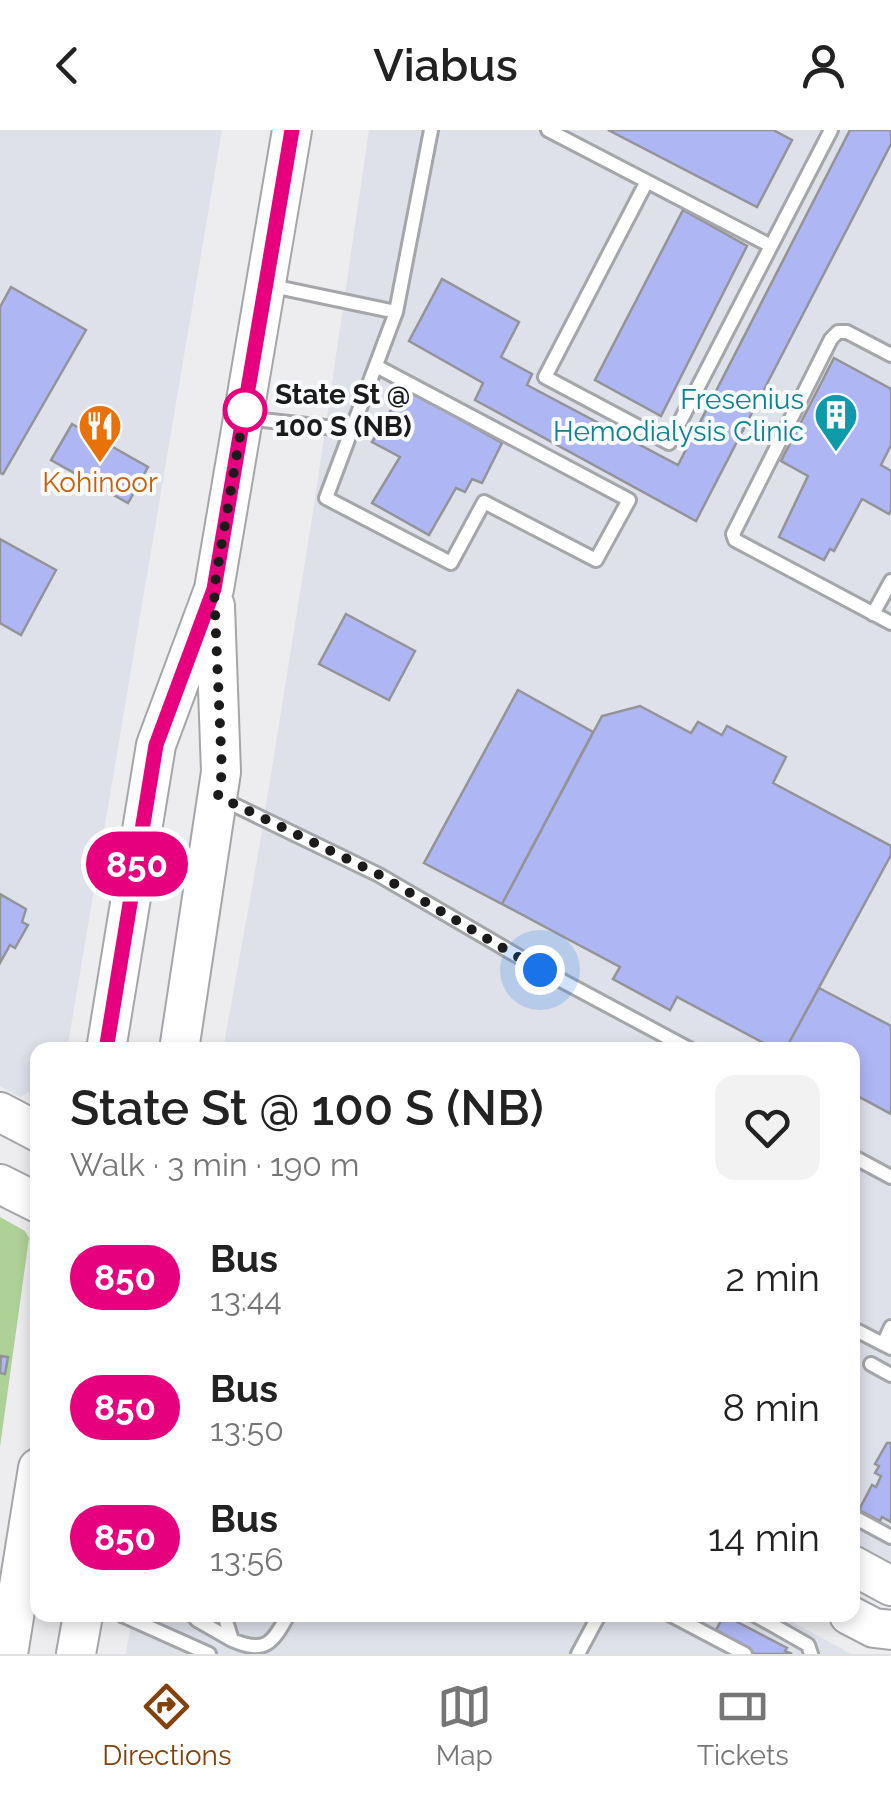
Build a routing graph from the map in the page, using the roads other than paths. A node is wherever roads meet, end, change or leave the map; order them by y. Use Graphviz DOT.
graph roads {
  1 [pos="292,130"];
  2 [pos="431,130"];
  3 [pos="548,130"];
  4 [pos="832,130"];
  5 [pos="646,183"];
  6 [pos="771,246"];
  7 [pos="266,285"];
  8 [pos="396,312"];
  9 [pos="891,355"];
  10 [pos="376,366"];
  11 [pos="243,418"];
  12 [pos="352,430"];
  13 [pos="891,581"];
  14 [pos="214,589"];
  15 [pos="874,614"];
  16 [pos="891,623"];
  17 [pos="218,796"];
  18 [pos="107,1042"];
  19 [pos="180,1042"];
  20 [pos="676,1042"];
  21 [pos="0,1112"];
  22 [pos="30,1128"];
  23 [pos="860,1160"];
  24 [pos="891,1177"];
  25 [pos="0,1184"];
  26 [pos="30,1200"];
  27 [pos="891,1327"];
  28 [pos="860,1332"];
  29 [pos="887,1346"];
  30 [pos="871,1364"];
  31 [pos="891,1375"];
  32 [pos="30,1518"];
  33 [pos="860,1520"];
  34 [pos="891,1537"];
  35 [pos="860,1569"];
  36 [pos="891,1586"];
  37 [pos="860,1621"];
  38 [pos="82,1622"];
  39 [pos="138,1622"];
  40 [pos="200,1622"];
  41 [pos="226,1622"];
  42 [pos="284,1622"];
  43 [pos="595,1622"];
  44 [pos="684,1622"];
  45 [pos="767,1622"];
  46 [pos="891,1630"];
  47 [pos="232,1640"];
  48 [pos="8,1654"];
  49 [pos="76,1654"];
  50 [pos="209,1654"];
  51 [pos="578,1654"];
  52 [pos="744,1654"];
  53 [pos="810,1654"];
  1 -- 7 [label="main road"];
  2 -- 8 [label="lane"];
  3 -- 5 [label="lane"];
  4 -- 6 [label="lane"];
  5 -- 6 [label="lane"];
  5 -- 6 [label="lane"];
  7 -- 8 [label="lane"];
  7 -- 11 [label="main road"];
  8 -- 10 [label="lane"];
  9 -- 15 [label="lane"];
  10 -- 12 [label="lane"];
  10 -- 12 [label="lane"];
  11 -- 12 [label="lane"];
  11 -- 14 [label="main road"];
  13 -- 15 [label="lane"];
  14 -- 17 [label="main road"];
  14 -- 18 [label="main road"];
  15 -- 16 [label="lane"];
  17 -- 19 [label="main road"];
  17 -- 20 [label="lane"];
  21 -- 22 [label="main road"];
  23 -- 24 [label="lane"];
  25 -- 26 [label="main road"];
  27 -- 29 [label="lane"];
  28 -- 29 [label="lane"];
  30 -- 31 [label="lane"];
  32 -- 48 [label="main road"];
  33 -- 34 [label="lane"];
  35 -- 36 [label="main road"];
  37 -- 46 [label="main road"];
  38 -- 49 [label="main road"];
  39 -- 50 [label="lane"];
  40 -- 47 [label="lane"];
  41 -- 47 [label="lane"];
  42 -- 47 [label="lane"];
  43 -- 51 [label="lane"];
  44 -- 52 [label="lane"];
  45 -- 53 [label="lane"];
}
